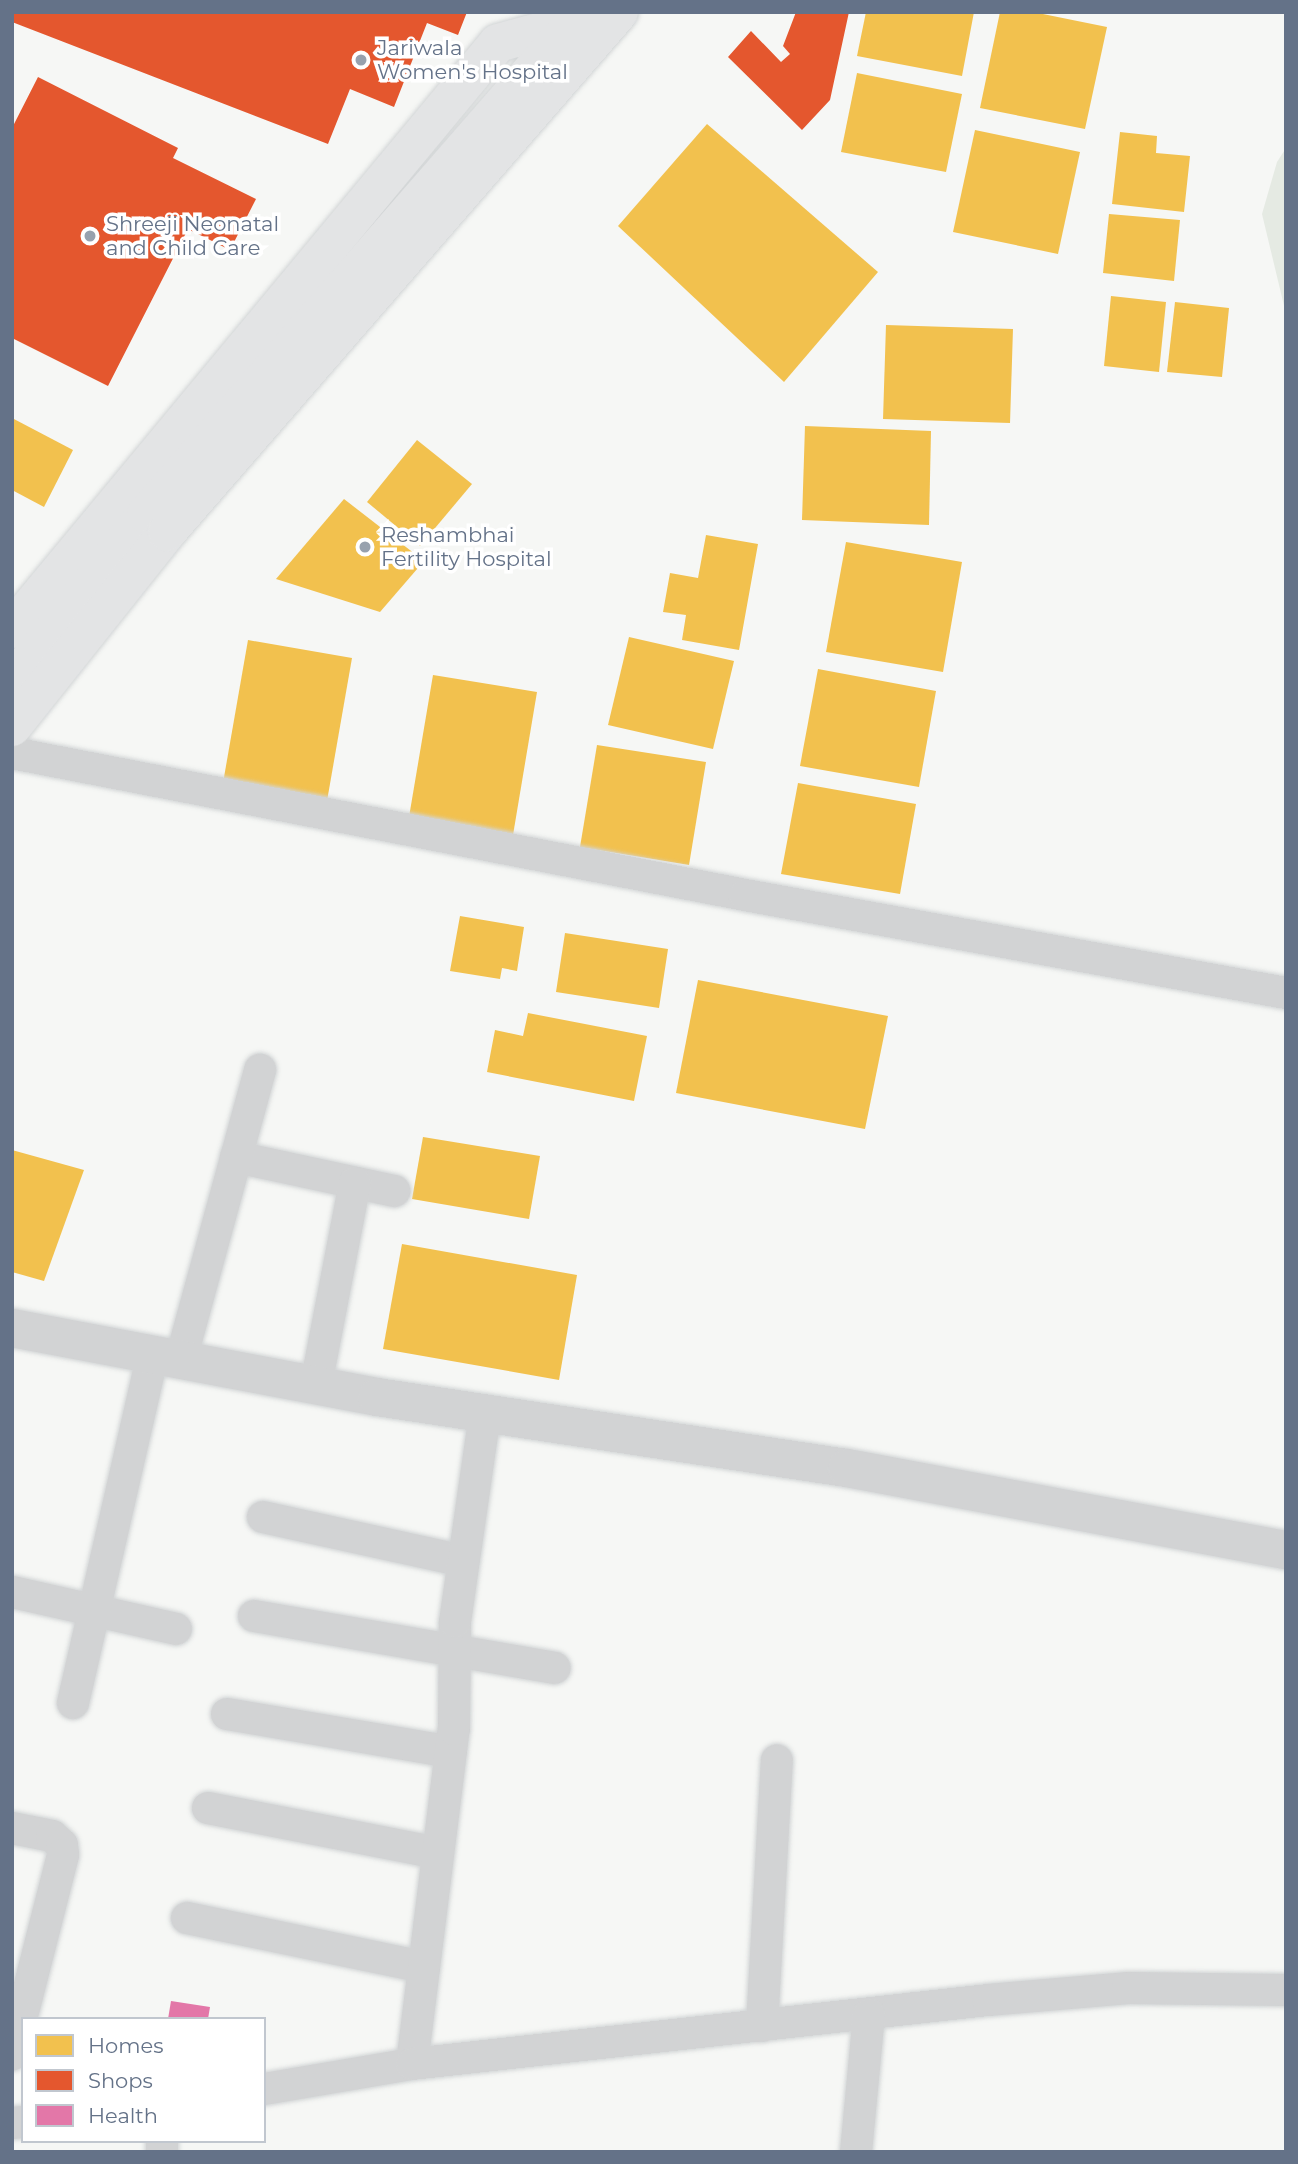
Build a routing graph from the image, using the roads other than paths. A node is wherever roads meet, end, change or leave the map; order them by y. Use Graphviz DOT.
graph roads {
  1 [pos="619,12"];
  2 [pos="579,17"];
  3 [pos="12,629"];
  4 [pos="12,682"];
  5 [pos="12,727"];
  6 [pos="12,753"];
  7 [pos="1286,993"];
  8 [pos="260,1070"];
  9 [pos="236,1157"];
  10 [pos="355,1182"];
  11 [pos="394,1191"];
  12 [pos="12,1328"];
  13 [pos="167,1357"];
  14 [pos="316,1385"];
  15 [pos="485,1413"];
  16 [pos="263,1517"];
  17 [pos="1286,1550"];
  18 [pos="463,1561"];
  19 [pos="12,1592"];
  20 [pos="94,1611"];
  21 [pos="254,1616"];
  22 [pos="176,1629"];
  23 [pos="454,1649"];
  24 [pos="555,1668"];
  25 [pos="73,1703"];
  26 [pos="227,1714"];
  27 [pos="451,1752"];
  28 [pos="777,1760"];
  29 [pos="208,1808"];
  30 [pos="12,1828"];
  31 [pos="439,1853"];
  32 [pos="187,1918"];
  33 [pos="424,1967"];
  34 [pos="1286,1990"];
  35 [pos="869,2015"];
  36 [pos="22,2017"];
  37 [pos="21,2020"];
  38 [pos="762,2026"];
  39 [pos="12,2055"];
  40 [pos="412,2064"];
  41 [pos="266,2090"];
  42 [pos="856,2152"];
  1 -- 5 [label="main road"];
  2 -- 3 [label="main road"];
  2 -- 4 [label="main road"];
  6 -- 7 [label="street"];
  8 -- 9 [label="street"];
  9 -- 10 [label="street"];
  9 -- 13 [label="street"];
  10 -- 11 [label="street"];
  10 -- 14 [label="street"];
  12 -- 13 [label="street"];
  13 -- 14 [label="street"];
  13 -- 20 [label="street"];
  14 -- 15 [label="street"];
  15 -- 17 [label="street"];
  15 -- 18 [label="street"];
  16 -- 18 [label="street"];
  18 -- 23 [label="street"];
  19 -- 20 [label="street"];
  20 -- 22 [label="street"];
  20 -- 25 [label="street"];
  21 -- 23 [label="street"];
  23 -- 24 [label="street"];
  23 -- 27 [label="street"];
  26 -- 27 [label="street"];
  27 -- 31 [label="street"];
  28 -- 38 [label="street"];
  29 -- 31 [label="street"];
  30 -- 36 [label="street"];
  31 -- 33 [label="street"];
  32 -- 33 [label="street"];
  33 -- 40 [label="street"];
  34 -- 35 [label="street"];
  35 -- 38 [label="street"];
  35 -- 42 [label="street"];
  37 -- 39 [label="street"];
  38 -- 40 [label="street"];
  40 -- 41 [label="street"];
}
